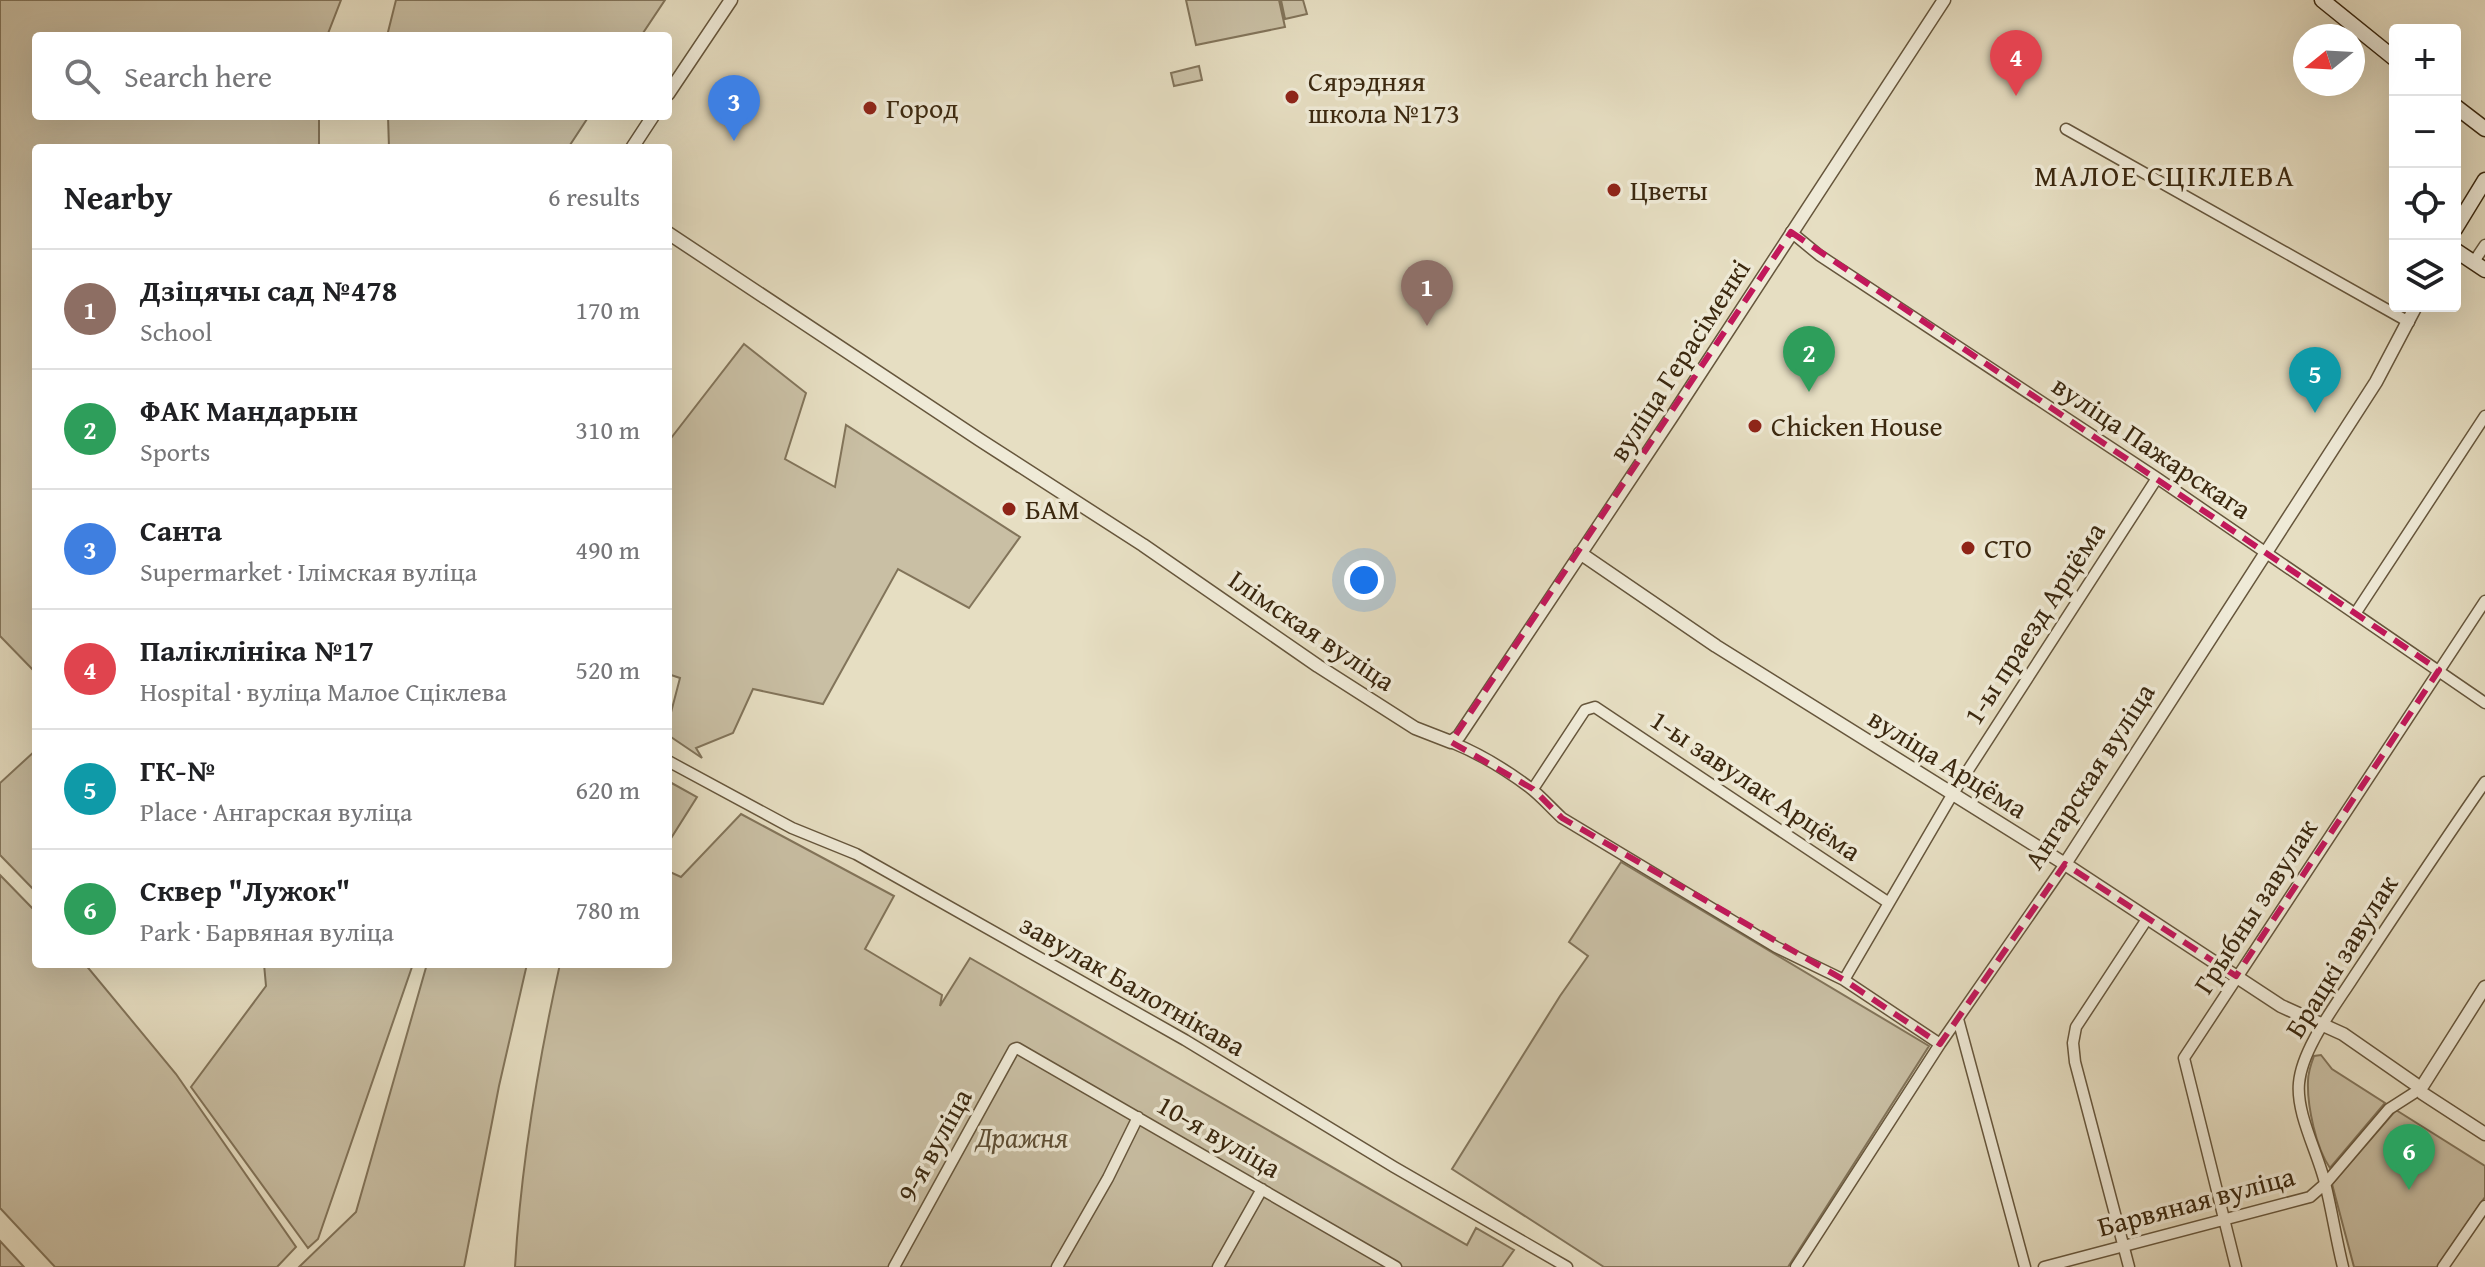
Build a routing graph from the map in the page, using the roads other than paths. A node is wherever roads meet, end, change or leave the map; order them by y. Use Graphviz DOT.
graph roads {
  1 [pos="731,0"];
  2 [pos="1944,0"];
  3 [pos="2322,0"];
  4 [pos="2389,54"];
  5 [pos="672,88"];
  6 [pos="2461,111"];
  7 [pos="2485,111"];
  8 [pos="650,120"];
  9 [pos="2472,120"];
  10 [pos="2066,129"];
  11 [pos="2485,129"];
  12 [pos="635,144"];
  13 [pos="2485,180"];
  14 [pos="2461,219"];
  15 [pos="1791,232"];
  16 [pos="672,236"];
  17 [pos="2485,245"];
  18 [pos="2461,254"];
  19 [pos="2479,266"];
  20 [pos="2413,312"];
  21 [pos="2409,322"];
  22 [pos="2485,416"];
  23 [pos="2157,478"];
  24 [pos="2265,552"];
  25 [pos="1580,553"];
  26 [pos="2485,601"];
  27 [pos="2355,614"];
  28 [pos="2439,670"];
  29 [pos="2485,703"];
  30 [pos="1451,742"];
  31 [pos="672,763"];
  32 [pos="2485,782"];
  33 [pos="1533,789"];
  34 [pos="1952,795"];
  35 [pos="2065,864"];
  36 [pos="1889,903"];
  37 [pos="2147,919"];
  38 [pos="2236,976"];
  39 [pos="1844,980"];
  40 [pos="2485,987"];
  41 [pos="1958,1019"];
  42 [pos="2323,1026"];
  43 [pos="1940,1044"];
  44 [pos="1017,1048"];
  45 [pos="2418,1089"];
  46 [pos="1138,1117"];
  47 [pos="2485,1134"];
  48 [pos="2326,1183"];
  49 [pos="1262,1189"];
  50 [pos="2485,1206"];
  51 [pos="2224,1219"];
  52 [pos="2123,1245"];
  53 [pos="1378,1262"];
  54 [pos="894,1267"];
  55 [pos="1057,1267"];
  56 [pos="1218,1267"];
  57 [pos="1396,1267"];
  58 [pos="1567,1267"];
  59 [pos="1796,1267"];
  60 [pos="2025,1267"];
  61 [pos="2044,1267"];
  62 [pos="2129,1267"];
  63 [pos="2236,1267"];
  64 [pos="2343,1267"];
  65 [pos="2443,1267"];
  1 -- 5 [label="street"];
  2 -- 15 [label="street, вуліца Герасіменкі"];
  3 -- 4 [label="main road"];
  6 -- 9 [label="main road"];
  7 -- 9 [label="main road"];
  8 -- 12 [label="street"];
  9 -- 11 [label="main road"];
  10 -- 21 [label="street"];
  13 -- 14 [label="main road"];
  15 -- 23 [label="street, вуліца Пажарскага"];
  15 -- 25 [label="street, вуліца Герасіменкі"];
  16 -- 30 [label="street, Ілімская вуліца"];
  17 -- 19 [label="street"];
  18 -- 19 [label="main road"];
  20 -- 21 [label="street, Ангарская вуліца"];
  21 -- 24 [label="street, Ангарская вуліца"];
  22 -- 27 [label="street"];
  23 -- 24 [label="street, вуліца Пажарскага"];
  23 -- 34 [label="street, 1-ы праезд Арцёма"];
  24 -- 27 [label="street, вуліца Пажарскага"];
  24 -- 35 [label="street, Ангарская вуліца"];
  25 -- 30 [label="street, вуліца Герасіменкі"];
  25 -- 34 [label="street, вуліца Арцёма"];
  26 -- 28 [label="street, Грыбны завулак"];
  27 -- 28 [label="street, вуліца Пажарскага"];
  28 -- 29 [label="street, вуліца Пажарскага"];
  28 -- 38 [label="street, Грыбны завулак"];
  30 -- 33 [label="street, Ілімская вуліца"];
  31 -- 58 [label="street, завулак Балотнікава"];
  32 -- 42 [label="street, Брацкі завулак"];
  33 -- 36 [label="street, 1-ы завулак Арцёма"];
  33 -- 39 [label="street, Ілімская вуліца"];
  34 -- 35 [label="street, вуліца Арцёма"];
  34 -- 36 [label="street"];
  35 -- 37 [label="street, вуліца Арцёма"];
  35 -- 41 [label="street, Ангарская вуліца"];
  36 -- 39 [label="street"];
  37 -- 38 [label="street, вуліца Арцёма"];
  37 -- 52 [label="street"];
  38 -- 42 [label="street, вуліца Арцёма"];
  38 -- 51 [label="street, Грыбны завулак"];
  39 -- 43 [label="street, Ілімская вуліца"];
  40 -- 45 [label="street"];
  41 -- 43 [label="street, Ангарская вуліца"];
  41 -- 60 [label="street"];
  42 -- 45 [label="street, вуліца Арцёма"];
  42 -- 48 [label="street, Брацкі завулак"];
  43 -- 59 [label="street, Ангарская вуліца"];
  44 -- 46 [label="street, 10-я вуліца"];
  44 -- 54 [label="street, 9-я вуліца"];
  45 -- 47 [label="street, вуліца Арцёма"];
  45 -- 48 [label="street, Барвяная вуліца"];
  46 -- 49 [label="street, 10-я вуліца"];
  46 -- 55 [label="street"];
  48 -- 51 [label="street, Барвяная вуліца"];
  48 -- 64 [label="street, Брацкі завулак"];
  49 -- 53 [label="street, 10-я вуліца"];
  49 -- 56 [label="street"];
  50 -- 65 [label="street"];
  51 -- 52 [label="street, Барвяная вуліца"];
  51 -- 63 [label="street, Грыбны завулак"];
  52 -- 61 [label="street, Барвяная вуліца"];
  52 -- 62 [label="street"];
  53 -- 57 [label="street, 10-я вуліца"];
}
